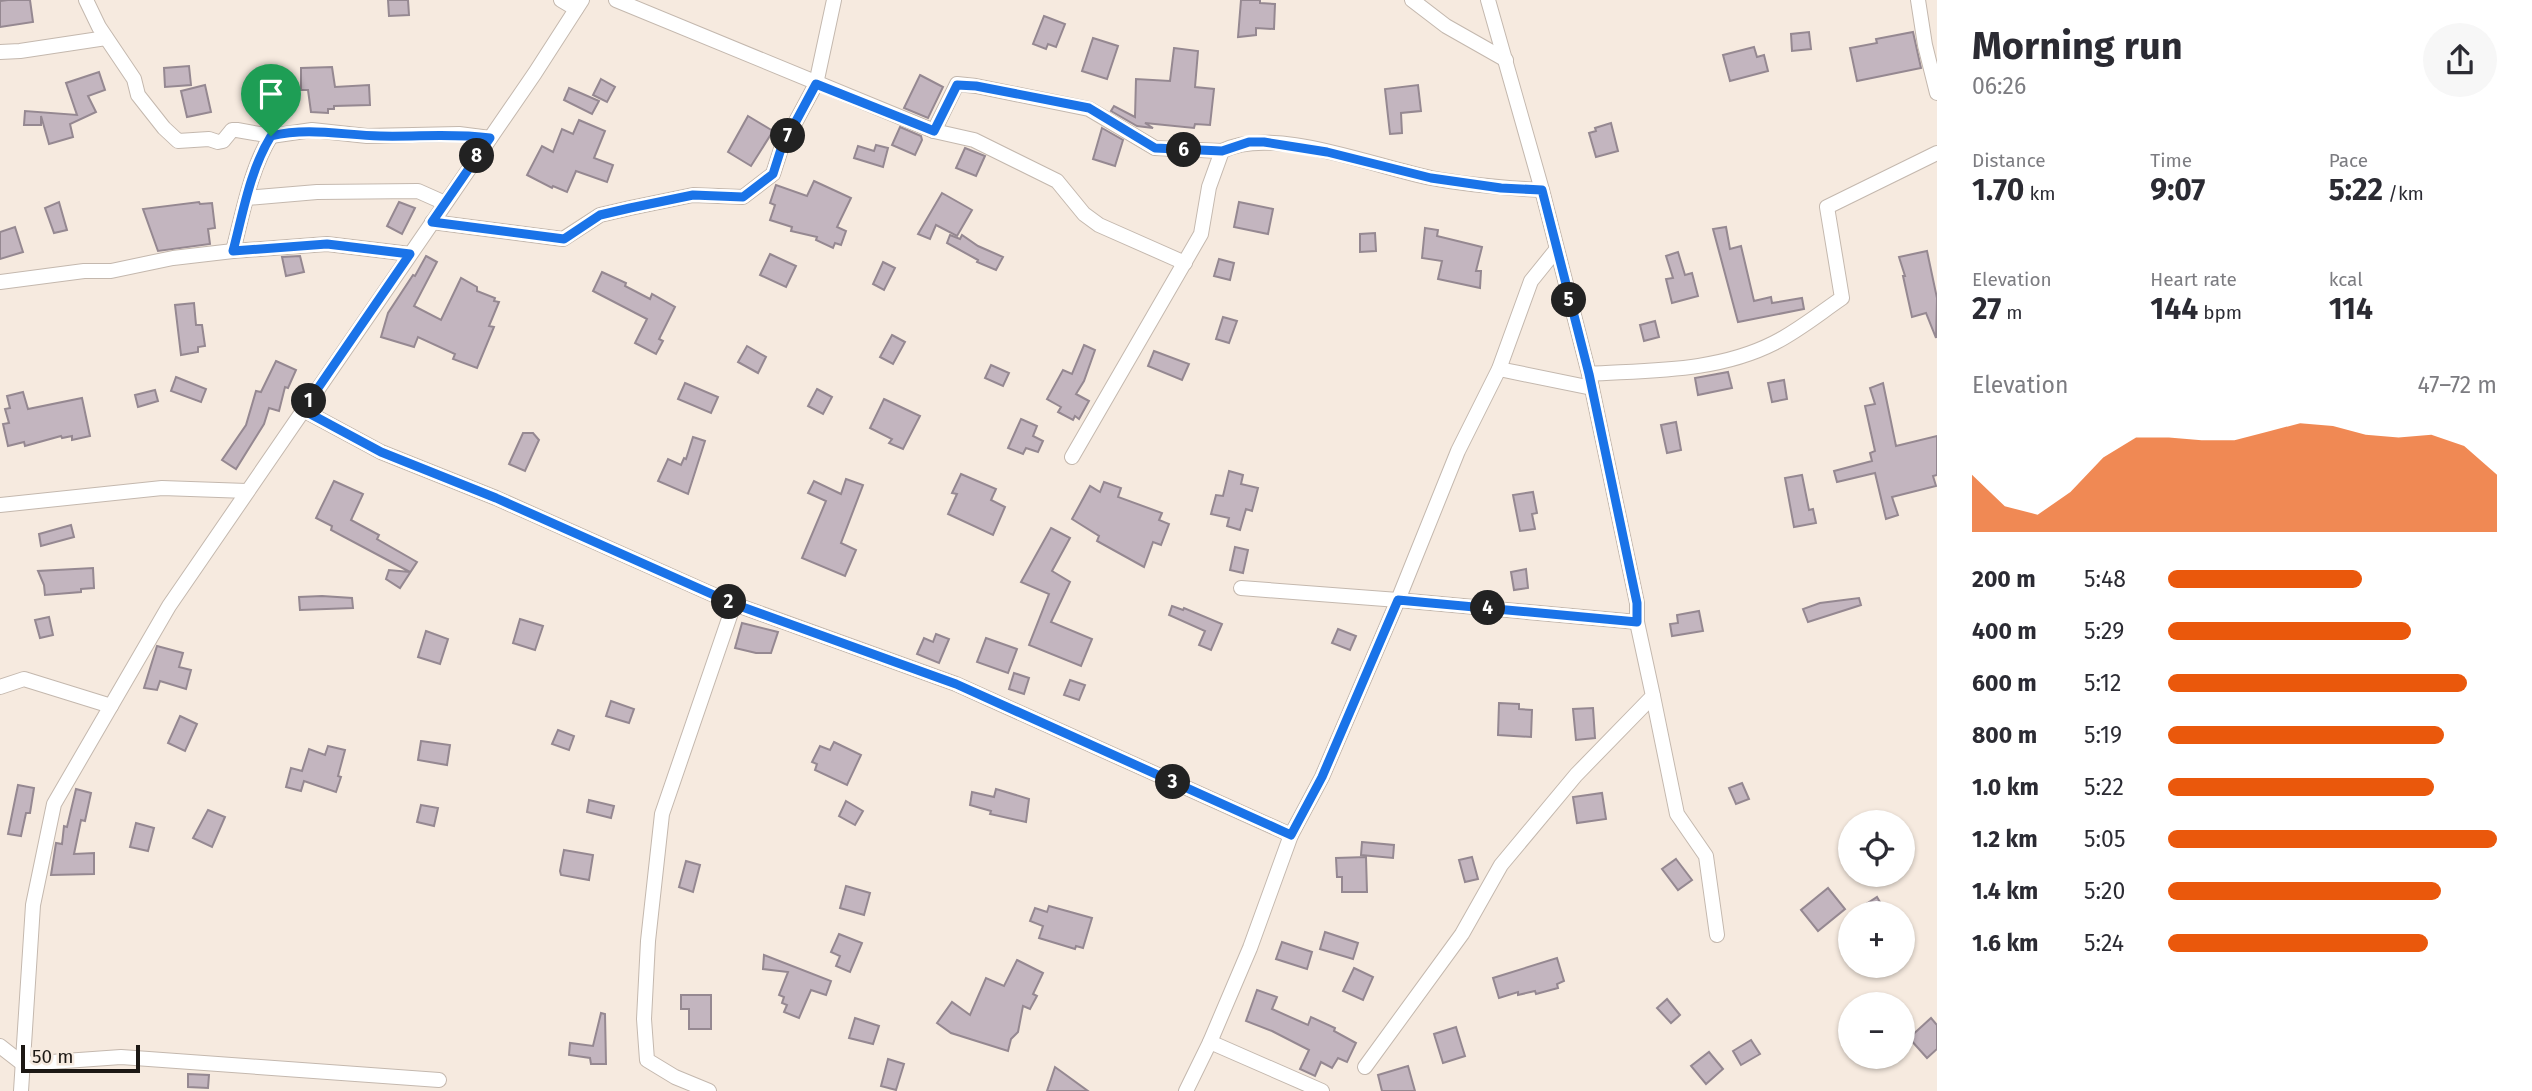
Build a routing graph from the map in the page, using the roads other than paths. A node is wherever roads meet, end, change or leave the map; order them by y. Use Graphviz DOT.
graph roads {
  1 [pos="86,0"];
  2 [pos="561,0"];
  3 [pos="616,0"];
  4 [pos="834,0"];
  5 [pos="1412,0"];
  6 [pos="1488,0"];
  7 [pos="1918,0"];
  8 [pos="579,4"];
  9 [pos="106,38"];
  10 [pos="0,52"];
  11 [pos="1506,60"];
  12 [pos="816,84"];
  13 [pos="1937,93"];
  14 [pos="934,131"];
  15 [pos="271,136"];
  16 [pos="490,138"];
  17 [pos="1222,151"];
  18 [pos="1937,153"];
  19 [pos="1542,190"];
  20 [pos="247,198"];
  21 [pos="445,203"];
  22 [pos="432,222"];
  23 [pos="1556,250"];
  24 [pos="233,251"];
  25 [pos="410,254"];
  26 [pos="1185,263"];
  27 [pos="0,282"];
  28 [pos="1499,369"];
  29 [pos="1590,381"];
  30 [pos="303,410"];
  31 [pos="1072,457"];
  32 [pos="247,491"];
  33 [pos="0,505"];
  34 [pos="1241,588"];
  35 [pos="1398,600"];
  36 [pos="734,604"];
  37 [pos="1637,622"];
  38 [pos="0,687"];
  39 [pos="1653,696"];
  40 [pos="111,706"];
  41 [pos="1291,835"];
  42 [pos="1717,935"];
  43 [pos="1210,1042"];
  44 [pos="0,1046"];
  45 [pos="23,1064"];
  46 [pos="1365,1067"];
  47 [pos="439,1080"];
  48 [pos="21,1091"];
  49 [pos="709,1091"];
  50 [pos="1186,1091"];
  51 [pos="1322,1091"];
  1 -- 9 [label="street"];
  2 -- 8 [label="street"];
  3 -- 12 [label="street"];
  4 -- 12 [label="street"];
  5 -- 11 [label="street"];
  6 -- 11 [label="street"];
  7 -- 13 [label="street"];
  8 -- 16 [label="street"];
  9 -- 10 [label="street"];
  9 -- 15 [label="street"];
  11 -- 19 [label="street"];
  12 -- 14 [label="street"];
  12 -- 22 [label="street"];
  14 -- 17 [label="street"];
  14 -- 26 [label="street"];
  15 -- 16 [label="street"];
  15 -- 20 [label="street"];
  16 -- 21 [label="street"];
  17 -- 19 [label="street"];
  17 -- 26 [label="street"];
  18 -- 29 [label="street"];
  19 -- 23 [label="street"];
  20 -- 21 [label="street"];
  20 -- 24 [label="street"];
  21 -- 22 [label="street"];
  22 -- 25 [label="street"];
  23 -- 28 [label="street"];
  23 -- 29 [label="street"];
  24 -- 25 [label="street"];
  24 -- 27 [label="street"];
  25 -- 30 [label="street"];
  26 -- 31 [label="street"];
  28 -- 29 [label="street"];
  28 -- 35 [label="street"];
  29 -- 37 [label="street"];
  30 -- 32 [label="street"];
  30 -- 36 [label="street"];
  32 -- 33 [label="street"];
  32 -- 40 [label="street"];
  34 -- 35 [label="street"];
  35 -- 37 [label="street"];
  35 -- 41 [label="street"];
  36 -- 41 [label="street"];
  36 -- 49 [label="street"];
  37 -- 39 [label="street"];
  38 -- 40 [label="street"];
  39 -- 42 [label="street"];
  39 -- 46 [label="street"];
  40 -- 45 [label="street"];
  41 -- 43 [label="street"];
  43 -- 50 [label="street"];
  43 -- 51 [label="street"];
  44 -- 45 [label="street"];
  45 -- 47 [label="street"];
  45 -- 48 [label="street"];
}
